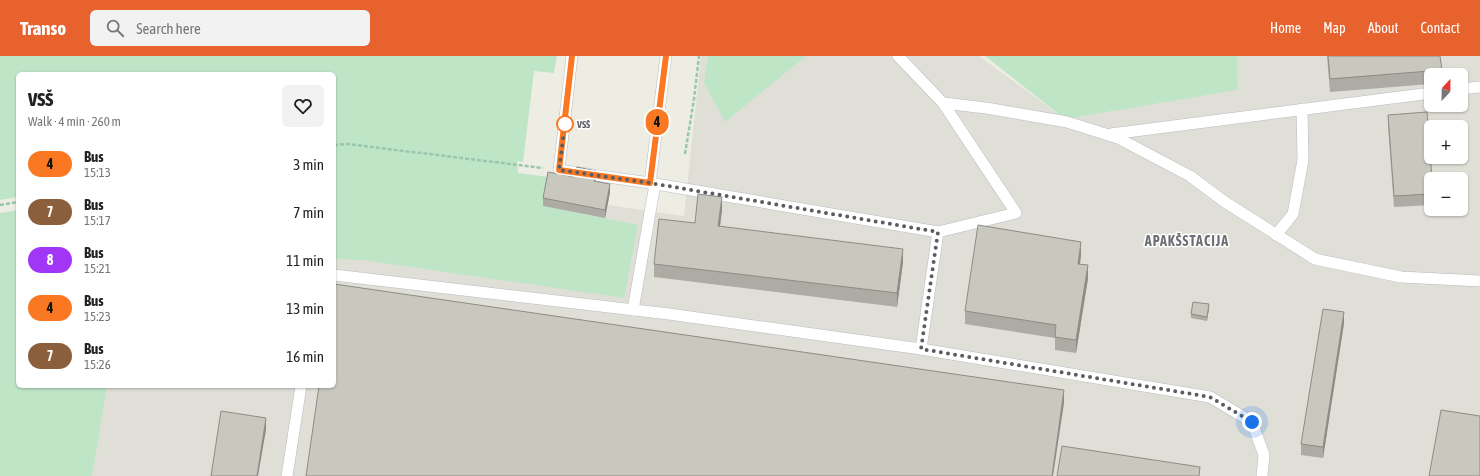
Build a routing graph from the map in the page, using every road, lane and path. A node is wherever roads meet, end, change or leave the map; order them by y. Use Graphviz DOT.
graph roads {
  1 [pos="572,56"];
  2 [pos="666,56"];
  3 [pos="699,56"];
  4 [pos="898,56"];
  5 [pos="1480,87"];
  6 [pos="1468,88"];
  7 [pos="1424,94"];
  8 [pos="943,103"];
  9 [pos="1302,109"];
  10 [pos="1108,135"];
  11 [pos="336,145"];
  12 [pos="685,154"];
  13 [pos="559,170"];
  14 [pos="652,184"];
  15 [pos="16,202"];
  16 [pos="0,205"];
  17 [pos="938,232"];
  18 [pos="1276,235"];
  19 [pos="336,275"];
  20 [pos="1480,281"];
  21 [pos="633,310"];
  22 [pos="921,349"];
  23 [pos="301,388"];
  24 [pos="287,476"];
  25 [pos="1262,476"];
  1 -- 13 [label="lane"];
  2 -- 14 [label="lane"];
  3 -- 12 [label="path"];
  4 -- 8 [label="lane"];
  5 -- 6 [label="lane"];
  7 -- 9 [label="lane"];
  8 -- 10 [label="lane"];
  8 -- 17 [label="lane"];
  9 -- 10 [label="lane"];
  9 -- 18 [label="lane"];
  10 -- 18 [label="lane"];
  11 -- 13 [label="path"];
  13 -- 14 [label="lane"];
  14 -- 17 [label="lane"];
  14 -- 21 [label="lane"];
  15 -- 16 [label="path"];
  17 -- 22 [label="lane"];
  18 -- 20 [label="lane"];
  19 -- 21 [label="lane"];
  21 -- 22 [label="lane"];
  22 -- 25 [label="lane"];
  23 -- 24 [label="lane"];
}
